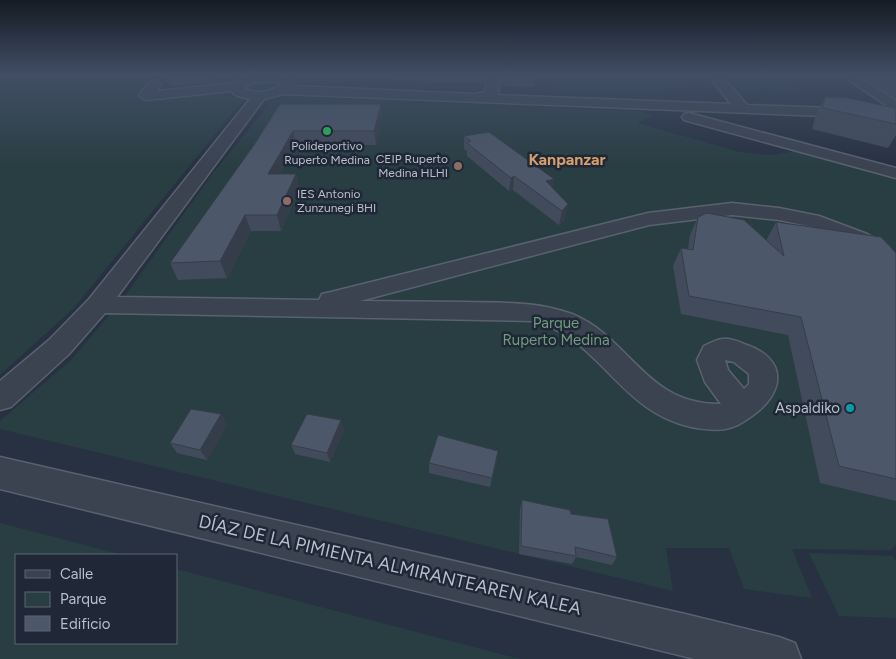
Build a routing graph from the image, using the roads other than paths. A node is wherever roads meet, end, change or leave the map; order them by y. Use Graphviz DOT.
graph roads {
  1 [pos="252,105"];
  2 [pos="665,105"];
  3 [pos="688,105"];
  4 [pos="733,105"];
  5 [pos="739,105"];
  6 [pos="711,107"];
  7 [pos="895,111"];
  8 [pos="682,114"];
  9 [pos="896,173"];
  10 [pos="450,268"];
  11 [pos="896,272"];
  12 [pos="98,305"];
  13 [pos="300,308"];
  14 [pos="457,310"];
  15 [pos="0,398"];
  16 [pos="741,407"];
  17 [pos="0,473"];
  18 [pos="779,659"];
  1 -- 12 [label="street"];
  2 -- 8 [label="street"];
  3 -- 6 [label="street"];
  4 -- 5 [label="street"];
  5 -- 6 [label="street"];
  5 -- 7 [label="street"];
  6 -- 8 [label="street"];
  8 -- 9 [label="street"];
  10 -- 11 [label="street"];
  10 -- 13 [label="street"];
  10 -- 14 [label="street"];
  12 -- 13 [label="street"];
  12 -- 15 [label="street"];
  13 -- 14 [label="street"];
  14 -- 16 [label="street"];
  17 -- 18 [label="street, DÍAZ DE LA PIMIENTA ALMIRANTEAREN KALEA"];
}
